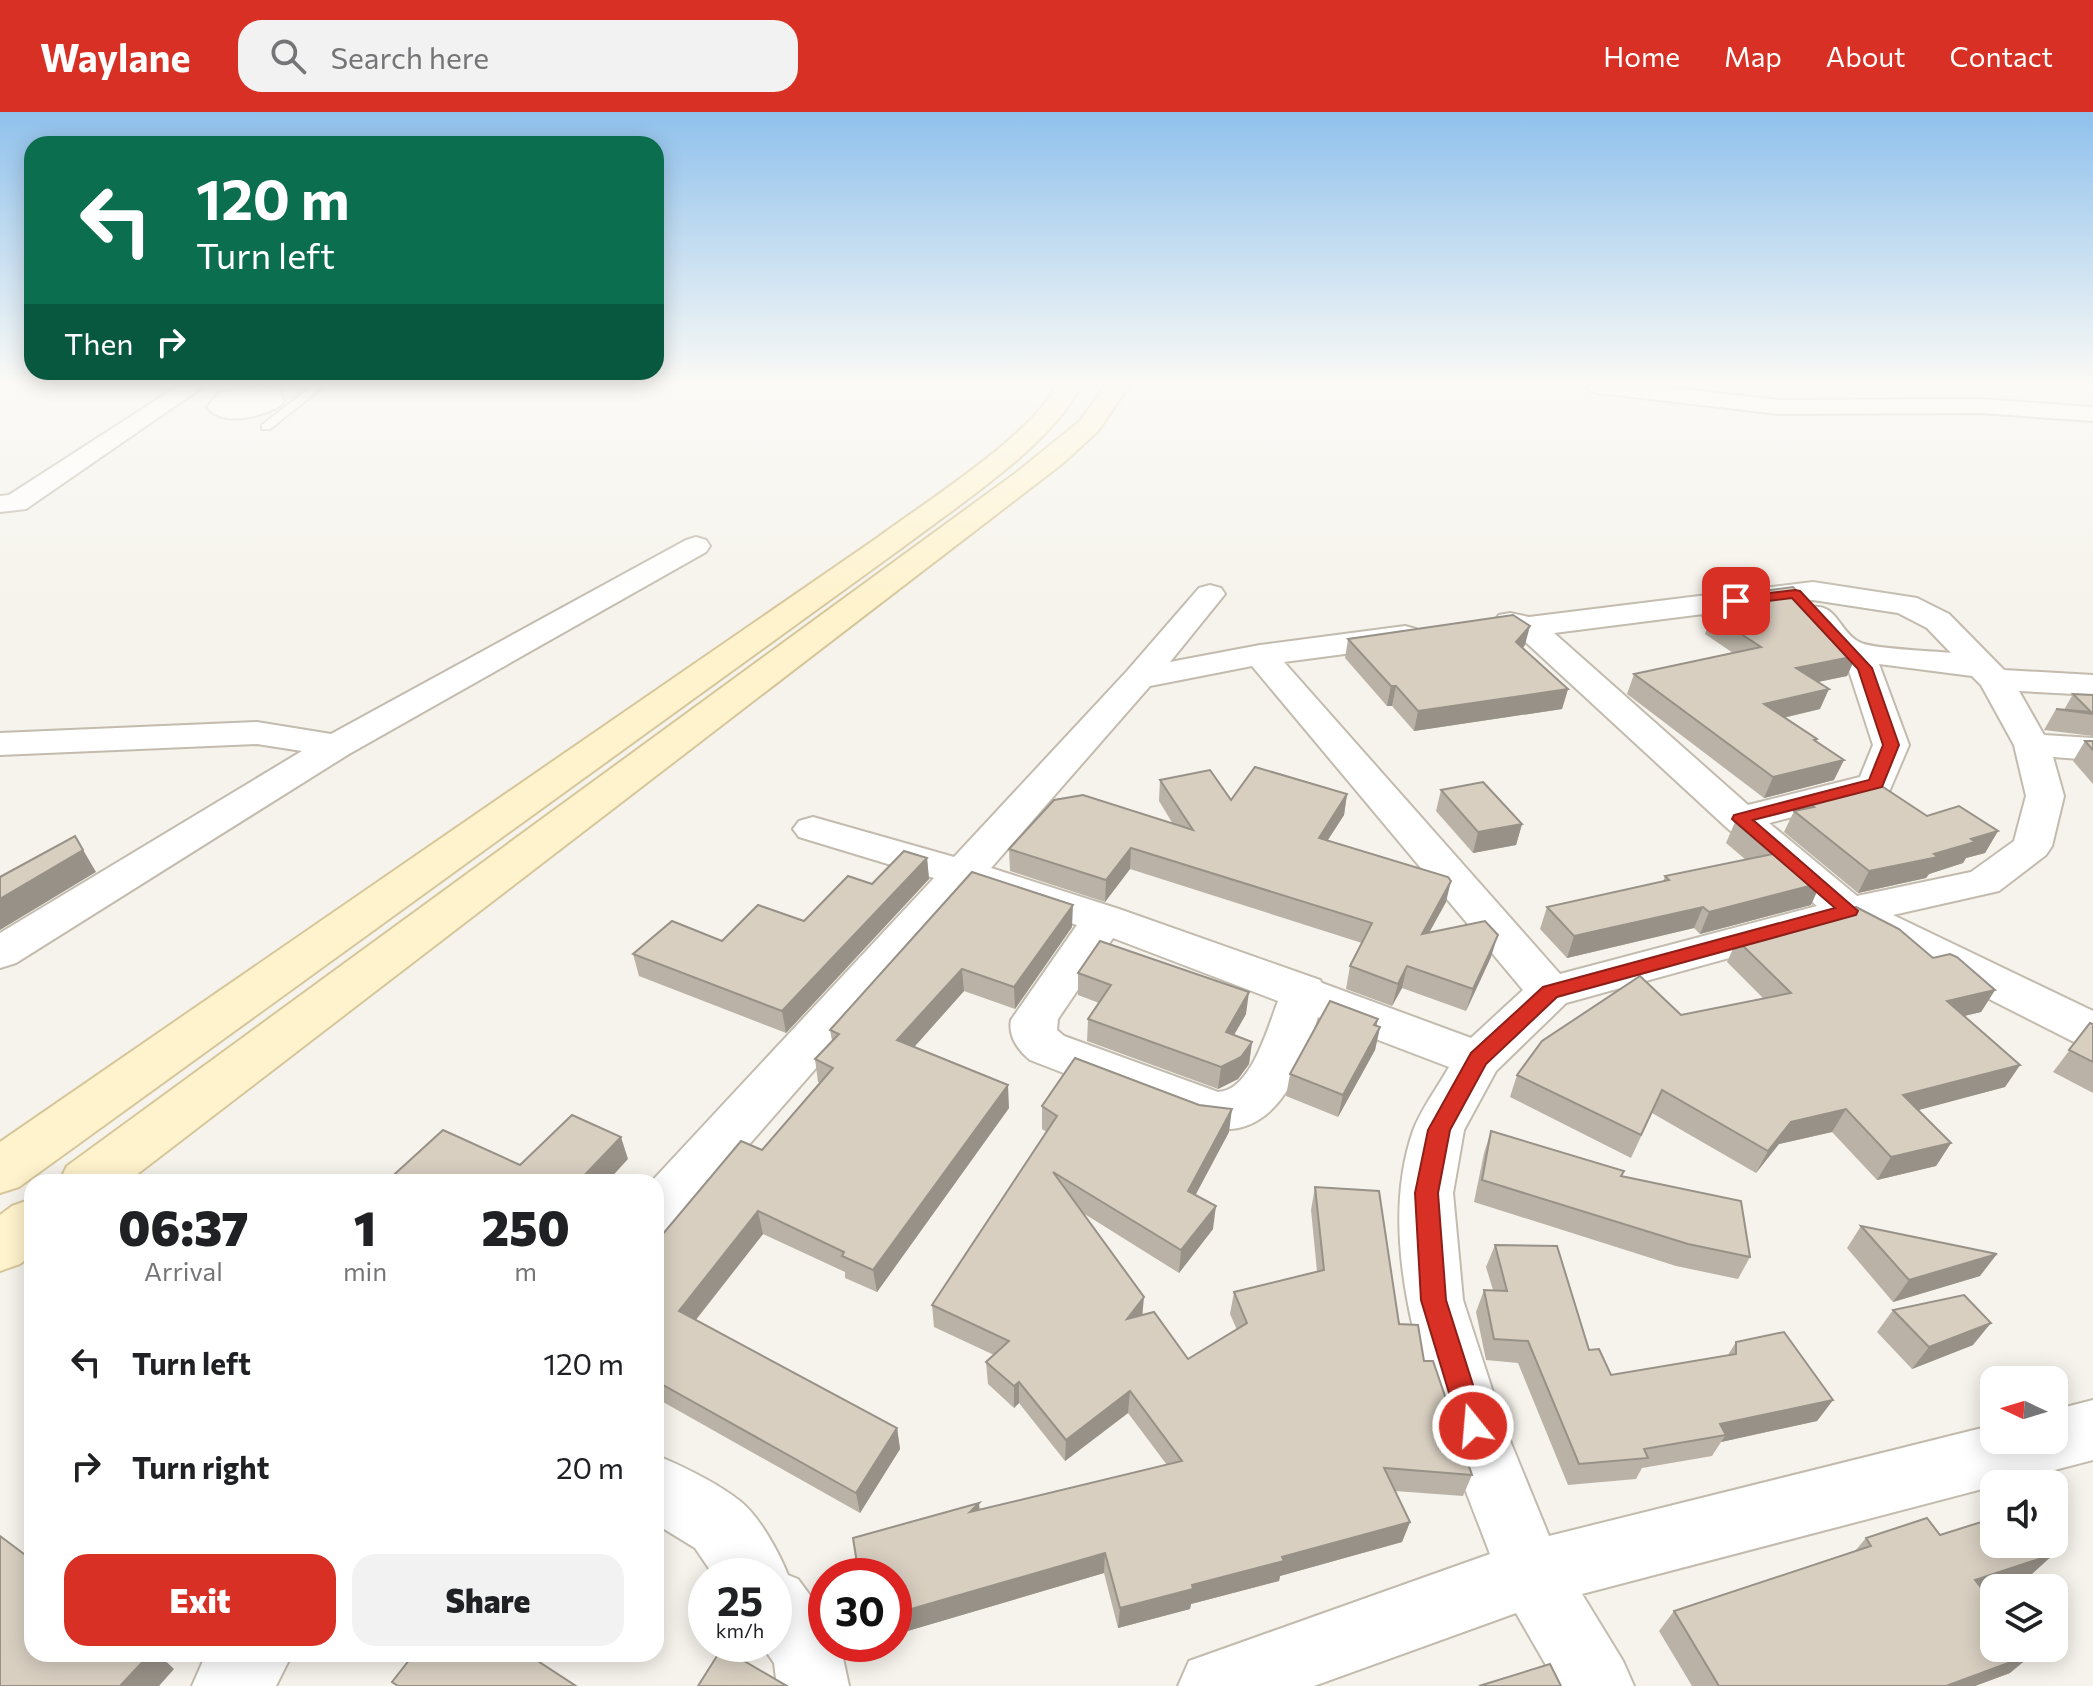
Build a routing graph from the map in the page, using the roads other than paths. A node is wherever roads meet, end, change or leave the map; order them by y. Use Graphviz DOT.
graph roads {
  1 [pos="82,459"];
  2 [pos="1000,459"];
  3 [pos="1049,459"];
  4 [pos="0,504"];
  5 [pos="696,546"];
  6 [pos="1210,594"];
  7 [pos="1795,594"];
  8 [pos="1528,627"];
  9 [pos="1849,651"];
  10 [pos="1260,655"];
  11 [pos="1988,674"];
  12 [pos="1139,678"];
  13 [pos="2093,685"];
  14 [pos="0,744"];
  15 [pos="2032,745"];
  16 [pos="336,746"];
  17 [pos="2093,749"];
  18 [pos="1740,819"];
  19 [pos="813,829"];
  20 [pos="963,873"];
  21 [pos="1849,911"];
  22 [pos="1104,919"];
  23 [pos="0,953"];
  24 [pos="1304,991"];
  25 [pos="1550,992"];
  26 [pos="2093,1031"];
  27 [pos="1478,1059"];
  28 [pos="115,1091"];
  29 [pos="164,1125"];
  30 [pos="0,1171"];
  31 [pos="98,1174"];
  32 [pos="664,1204"];
  33 [pos="24,1229"];
  34 [pos="0,1247"];
  35 [pos="2093,1430"];
  36 [pos="664,1492"];
  37 [pos="742,1558"];
  38 [pos="1531,1574"];
  39 [pos="792,1628"];
  40 [pos="250,1662"];
  41 [pos="228,1686"];
  42 [pos="813,1686"];
  43 [pos="1214,1686"];
  44 [pos="1598,1686"];
  1 -- 4 [label="street"];
  2 -- 28 [label="street"];
  3 -- 29 [label="street"];
  5 -- 16 [label="street"];
  6 -- 12 [label="street"];
  7 -- 8 [label="street"];
  7 -- 9 [label="street"];
  7 -- 11 [label="street"];
  8 -- 10 [label="street"];
  8 -- 18 [label="street"];
  9 -- 11 [label="street"];
  9 -- 18 [label="street"];
  10 -- 12 [label="street"];
  10 -- 25 [label="street"];
  11 -- 13 [label="street"];
  11 -- 15 [label="street"];
  12 -- 20 [label="street"];
  14 -- 16 [label="street"];
  15 -- 17 [label="street"];
  15 -- 21 [label="street"];
  16 -- 23 [label="street"];
  18 -- 21 [label="street"];
  19 -- 20 [label="street"];
  20 -- 22 [label="street"];
  20 -- 32 [label="street"];
  21 -- 25 [label="street"];
  21 -- 26 [label="street"];
  22 -- 24 [label="street"];
  22 -- 24 [label="street"];
  24 -- 27 [label="street"];
  25 -- 27 [label="street"];
  27 -- 38 [label="street"];
  28 -- 29 [label="street"];
  28 -- 30 [label="street"];
  29 -- 31 [label="street"];
  33 -- 34 [label="street"];
  35 -- 38 [label="street"];
  36 -- 37 [label="street"];
  38 -- 43 [label="street"];
  38 -- 44 [label="street"];
  39 -- 42 [label="street"];
  40 -- 41 [label="street"];
}
